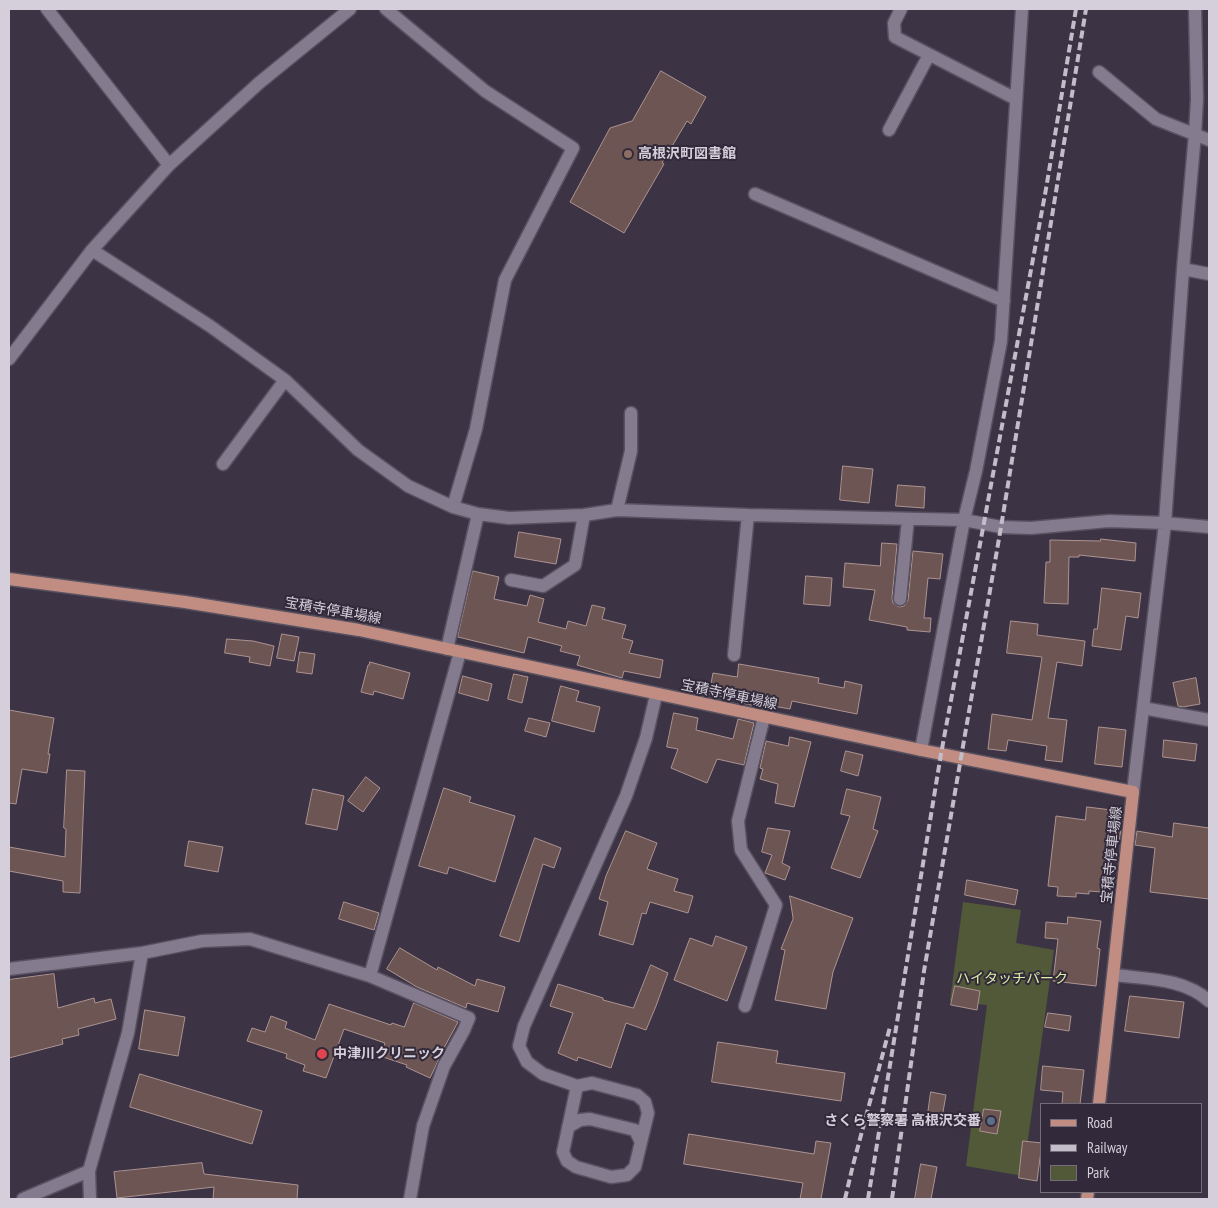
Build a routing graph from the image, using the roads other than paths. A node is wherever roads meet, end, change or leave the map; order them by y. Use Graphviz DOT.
graph roads {
  1 [pos="46,9"];
  2 [pos="350,9"];
  3 [pos="386,9"];
  4 [pos="901,9"];
  5 [pos="1022,9"];
  6 [pos="1195,9"];
  7 [pos="929,55"];
  8 [pos="1099,72"];
  9 [pos="1016,99"];
  10 [pos="889,130"];
  11 [pos="1195,134"];
  12 [pos="1209,140"];
  13 [pos="169,165"];
  14 [pos="755,194"];
  15 [pos="92,250"];
  16 [pos="1183,269"];
  17 [pos="1209,274"];
  18 [pos="1004,301"];
  19 [pos="9,359"];
  20 [pos="285,380"];
  21 [pos="631,414"];
  22 [pos="223,464"];
  23 [pos="454,507"];
  24 [pos="617,510"];
  25 [pos="478,514"];
  26 [pos="584,515"];
  27 [pos="748,515"];
  28 [pos="908,519"];
  29 [pos="964,520"];
  30 [pos="1165,523"];
  31 [pos="1209,527"];
  32 [pos="9,579"];
  33 [pos="511,580"];
  34 [pos="900,599"];
  35 [pos="447,649"];
  36 [pos="460,652"];
  37 [pos="734,655"];
  38 [pos="656,695"];
  39 [pos="1143,708"];
  40 [pos="764,717"];
  41 [pos="1209,720"];
  42 [pos="921,750"];
  43 [pos="1133,792"];
  44 [pos="142,953"];
  45 [pos="9,969"];
  46 [pos="1114,975"];
  47 [pos="370,976"];
  48 [pos="1209,1000"];
  49 [pos="745,1006"];
  50 [pos="577,1086"];
  51 [pos="1099,1103"];
  52 [pos="568,1127"];
  53 [pos="641,1142"];
  54 [pos="89,1170"];
  55 [pos="23,1199"];
  56 [pos="90,1199"];
  57 [pos="410,1199"];
  1 -- 13 [label="street"];
  2 -- 13 [label="street"];
  3 -- 23 [label="street"];
  4 -- 7 [label="street"];
  5 -- 9 [label="street"];
  6 -- 11 [label="street"];
  7 -- 9 [label="street"];
  7 -- 10 [label="street"];
  8 -- 11 [label="street"];
  9 -- 18 [label="street"];
  11 -- 12 [label="street"];
  11 -- 16 [label="street"];
  13 -- 15 [label="street"];
  14 -- 18 [label="street"];
  15 -- 19 [label="street"];
  15 -- 20 [label="street"];
  16 -- 17 [label="street"];
  16 -- 30 [label="street"];
  18 -- 29 [label="street"];
  20 -- 22 [label="street"];
  20 -- 23 [label="street"];
  21 -- 24 [label="street"];
  23 -- 25 [label="street"];
  24 -- 26 [label="street"];
  24 -- 27 [label="street"];
  25 -- 26 [label="street"];
  25 -- 35 [label="street"];
  26 -- 33 [label="street"];
  27 -- 28 [label="street"];
  27 -- 37 [label="street"];
  28 -- 29 [label="street"];
  28 -- 34 [label="street"];
  29 -- 30 [label="street"];
  29 -- 42 [label="street"];
  30 -- 31 [label="street"];
  30 -- 39 [label="street"];
  32 -- 35 [label="main road, 宝積寺停車場線"];
  35 -- 36 [label="main road, 宝積寺停車場線"];
  36 -- 38 [label="main road, 宝積寺停車場線"];
  36 -- 47 [label="street"];
  38 -- 40 [label="main road, 宝積寺停車場線"];
  38 -- 50 [label="street"];
  39 -- 41 [label="street"];
  39 -- 43 [label="street"];
  40 -- 42 [label="main road, 宝積寺停車場線"];
  40 -- 49 [label="street"];
  42 -- 43 [label="main road, 宝積寺停車場線"];
  43 -- 46 [label="main road, 宝積寺停車場線"];
  44 -- 45 [label="street"];
  44 -- 47 [label="street"];
  44 -- 54 [label="street"];
  46 -- 48 [label="street"];
  46 -- 51 [label="main road, 宝積寺停車場線"];
  47 -- 57 [label="street"];
  50 -- 52 [label="street"];
  50 -- 53 [label="street"];
  52 -- 53 [label="street"];
  52 -- 53 [label="street"];
  54 -- 55 [label="street"];
  54 -- 56 [label="street"];
}
